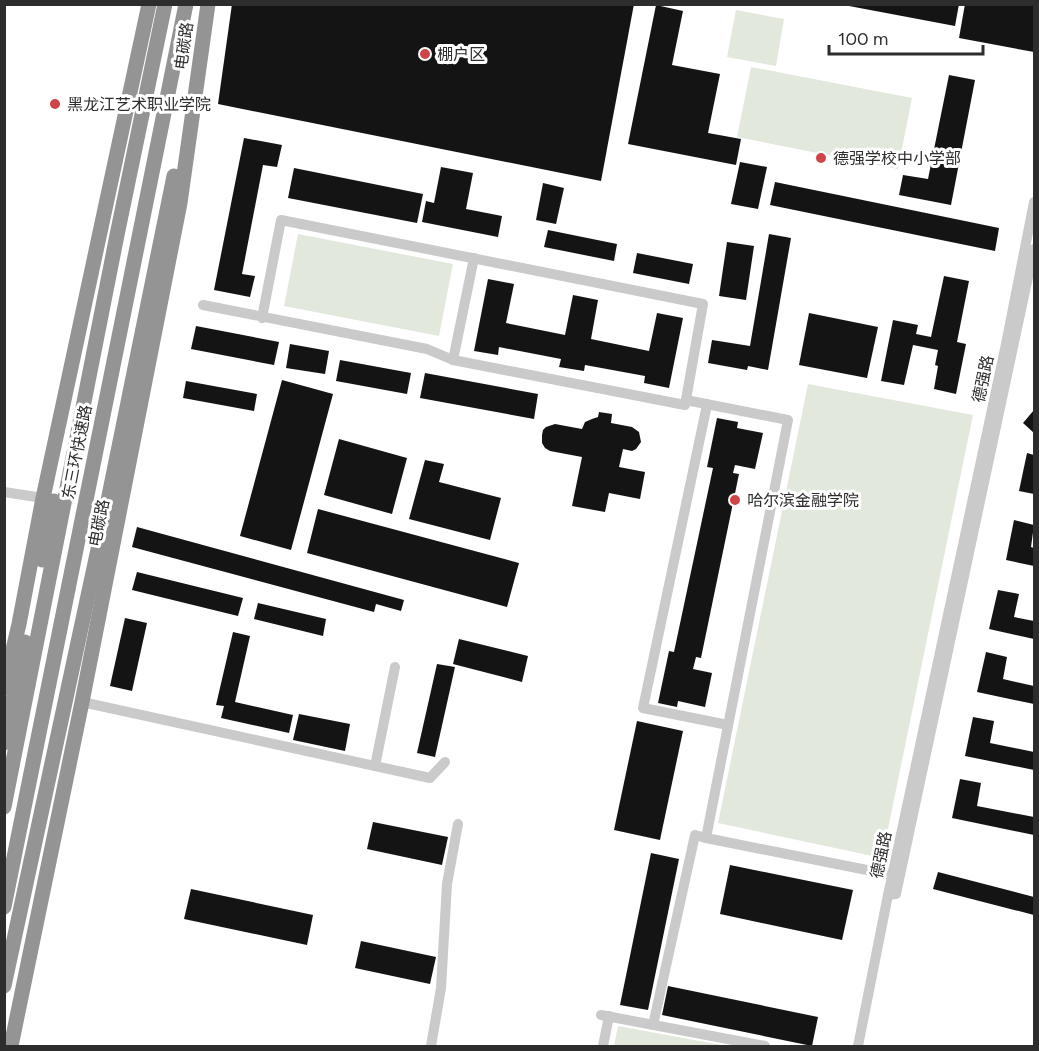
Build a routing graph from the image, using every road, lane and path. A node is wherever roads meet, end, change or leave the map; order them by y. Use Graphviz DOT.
graph roads {
  1 [pos="149,4"];
  2 [pos="165,4"];
  3 [pos="186,4"];
  4 [pos="208,4"];
  5 [pos="1035,202"];
  6 [pos="105,211"];
  7 [pos="1035,249"];
  8 [pos="474,258"];
  9 [pos="203,305"];
  10 [pos="262,318"];
  11 [pos="453,360"];
  12 [pos="686,400"];
  13 [pos="707,405"];
  14 [pos="4,492"];
  15 [pos="44,498"];
  16 [pos="395,667"];
  17 [pos="4,688"];
  18 [pos="82,702"];
  19 [pos="728,725"];
  20 [pos="4,744"];
  21 [pos="445,762"];
  22 [pos="375,766"];
  23 [pos="4,807"];
  24 [pos="458,824"];
  25 [pos="706,838"];
  26 [pos="892,875"];
  27 [pos="888,895"];
  28 [pos="4,907"];
  29 [pos="4,986"];
  30 [pos="653,1025"];
  31 [pos="11,1047"];
  32 [pos="431,1047"];
  33 [pos="603,1047"];
  34 [pos="765,1047"];
  35 [pos="858,1047"];
  1 -- 6 [label="highway"];
  2 -- 23 [label="highway, 东三环快速路"];
  3 -- 28 [label="highway, 东三环快速路"];
  4 -- 18 [label="highway, 电碳路"];
  4 -- 29 [label="highway"];
  5 -- 26 [label="street, 德强路"];
  6 -- 15 [label="highway"];
  6 -- 20 [label="highway"];
  7 -- 27 [label="street, 德强路"];
  8 -- 10 [label="street"];
  8 -- 11 [label="street"];
  8 -- 12 [label="street"];
  9 -- 10 [label="street"];
  10 -- 11 [label="street"];
  11 -- 12 [label="street"];
  12 -- 13 [label="street"];
  13 -- 19 [label="street"];
  13 -- 19 [label="street"];
  14 -- 15 [label="street"];
  15 -- 17 [label="highway"];
  16 -- 22 [label="street"];
  18 -- 22 [label="street"];
  18 -- 31 [label="highway, 电碳路"];
  19 -- 25 [label="street"];
  21 -- 22 [label="street"];
  24 -- 32 [label="street"];
  25 -- 26 [label="street"];
  25 -- 30 [label="street"];
  26 -- 27 [label="street, 德强路"];
  27 -- 35 [label="street"];
  30 -- 33 [label="street"];
  30 -- 34 [label="street"];
}
